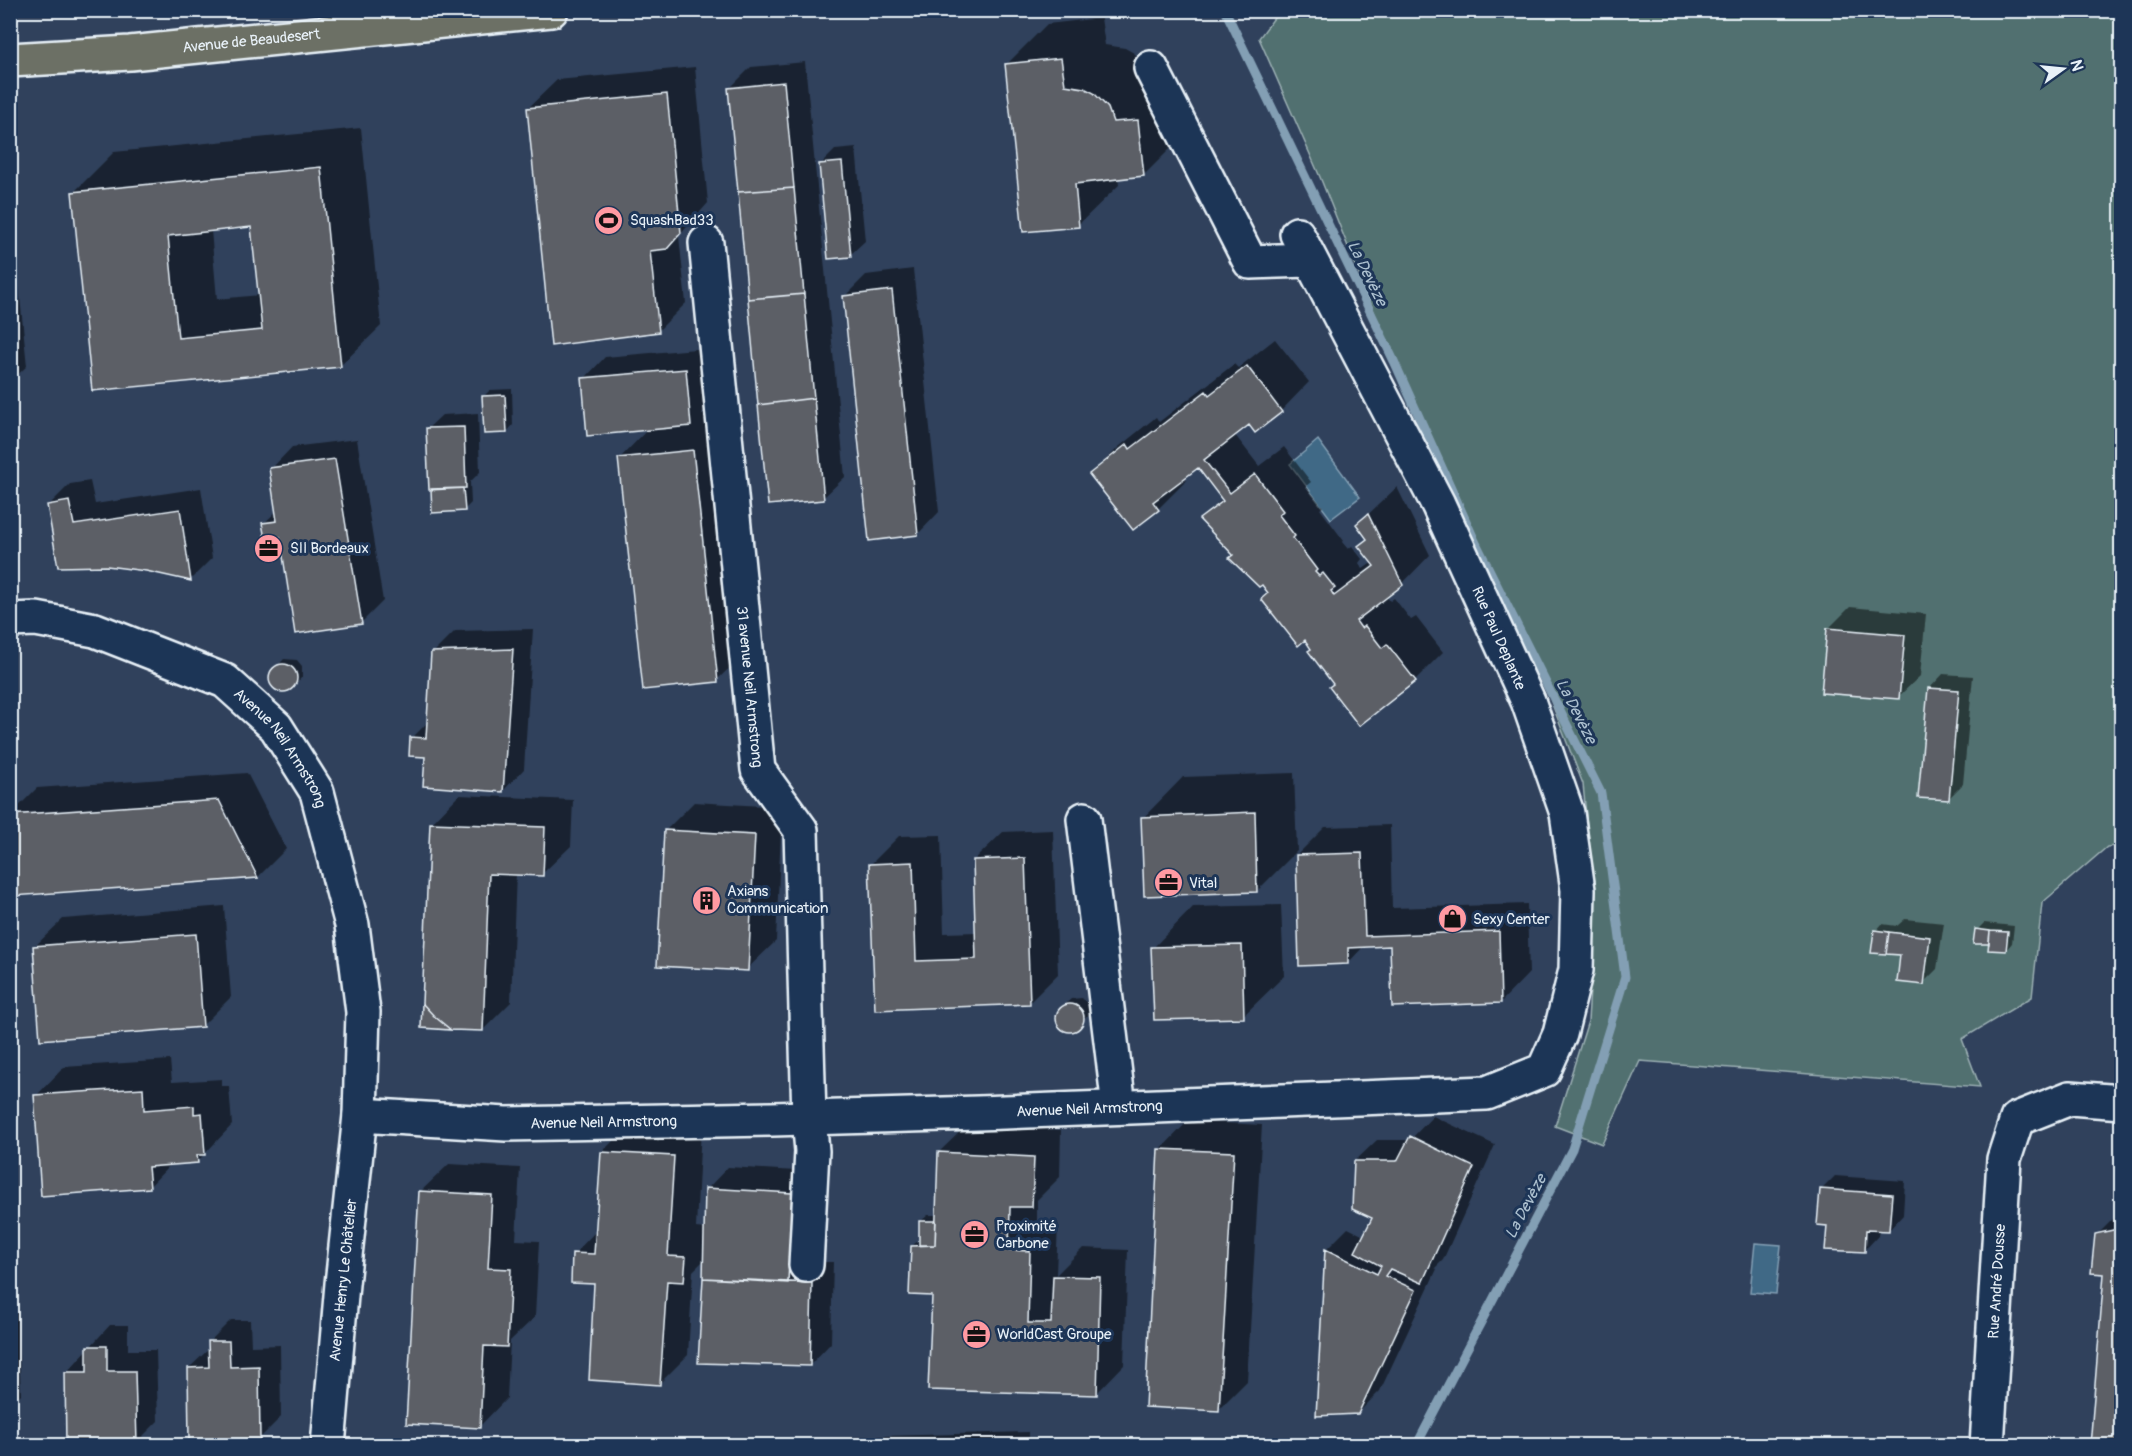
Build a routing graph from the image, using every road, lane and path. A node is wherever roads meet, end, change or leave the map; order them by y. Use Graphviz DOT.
graph roads {
  1 [pos="551,10"];
  2 [pos="130,53"];
  3 [pos="10,60"];
  4 [pos="1151,68"];
  5 [pos="10,73"];
  6 [pos="706,243"];
  7 [pos="10,620"];
  8 [pos="1084,819"];
  9 [pos="1544,1070"];
  10 [pos="2121,1102"];
  11 [pos="1119,1107"];
  12 [pos="360,1115"];
  13 [pos="809,1118"];
  14 [pos="806,1265"];
  15 [pos="328,1446"];
  16 [pos="1987,1446"];
  1 -- 2 [label="main road, Avenue de Beaudesert"];
  2 -- 3 [label="main road"];
  2 -- 5 [label="main road"];
  4 -- 9 [label="street, Rue Paul Deplante"];
  6 -- 13 [label="street, 31 avenue Neil Armstrong"];
  7 -- 12 [label="street, Avenue Neil Armstrong"];
  8 -- 11 [label="street"];
  9 -- 11 [label="street, Avenue Neil Armstrong"];
  10 -- 16 [label="street, Rue André Dousse"];
  11 -- 13 [label="street, Avenue Neil Armstrong"];
  12 -- 13 [label="street, Avenue Neil Armstrong"];
  12 -- 15 [label="street, Avenue Henry Le Châtelier"];
  13 -- 14 [label="street, 31 avenue Neil Armstrong"];
}
